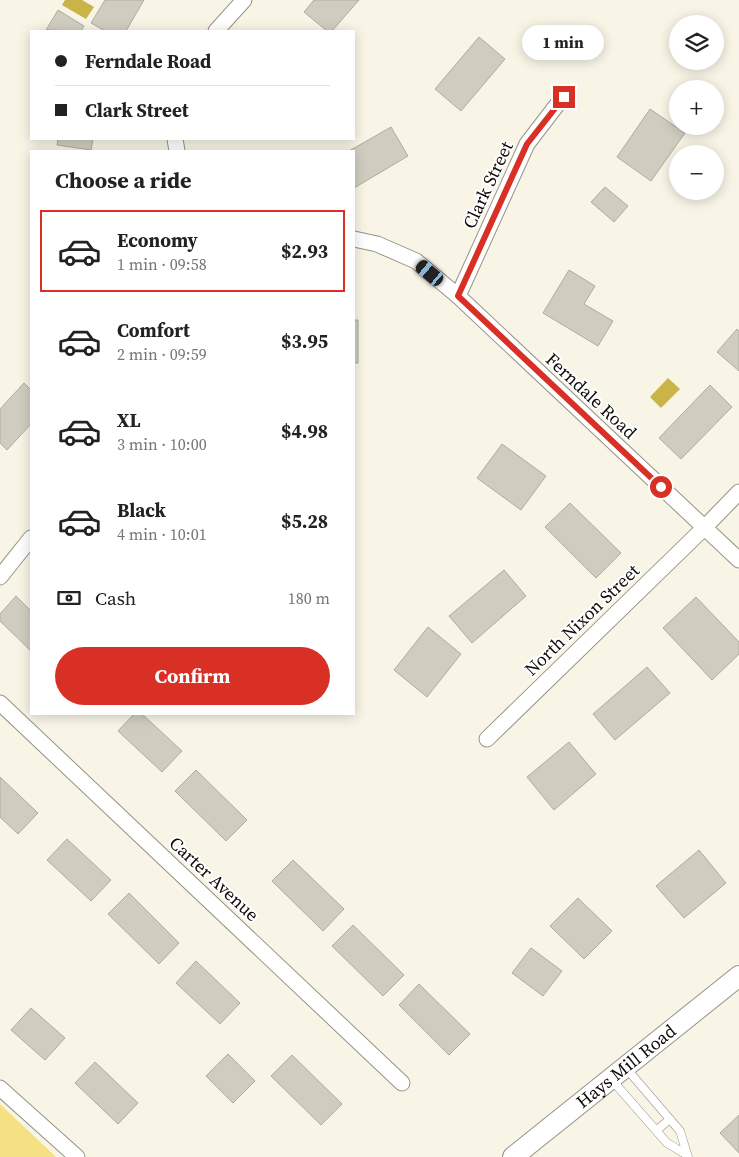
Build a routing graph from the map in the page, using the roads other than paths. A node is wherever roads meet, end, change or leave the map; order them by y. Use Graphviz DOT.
graph roads {
  1 [pos="244,0"];
  2 [pos="217,30"];
  3 [pos="564,97"];
  4 [pos="355,239"];
  5 [pos="458,296"];
  6 [pos="739,492"];
  7 [pos="704,528"];
  8 [pos="30,539"];
  9 [pos="739,560"];
  10 [pos="0,577"];
  11 [pos="0,702"];
  12 [pos="487,739"];
  13 [pos="739,976"];
  14 [pos="618,1073"];
  15 [pos="402,1083"];
  16 [pos="0,1088"];
  17 [pos="670,1119"];
  18 [pos="656,1130"];
  19 [pos="688,1156"];
  20 [pos="77,1157"];
  21 [pos="513,1157"];
  1 -- 2 [label="street"];
  3 -- 5 [label="street, Clark Street"];
  4 -- 5 [label="street, Ferndale Road"];
  5 -- 7 [label="street, Ferndale Road"];
  6 -- 7 [label="street, North Nixon Street"];
  7 -- 9 [label="street, Ferndale Road"];
  7 -- 12 [label="street, North Nixon Street"];
  8 -- 10 [label="street"];
  11 -- 15 [label="street, Carter Avenue"];
  13 -- 14 [label="street, Hays Mill Road"];
  14 -- 17 [label="lane"];
  14 -- 18 [label="lane"];
  14 -- 21 [label="street, Hays Mill Road"];
  16 -- 20 [label="street"];
  17 -- 18 [label="lane"];
  17 -- 19 [label="lane"];
  18 -- 19 [label="lane"];
}
